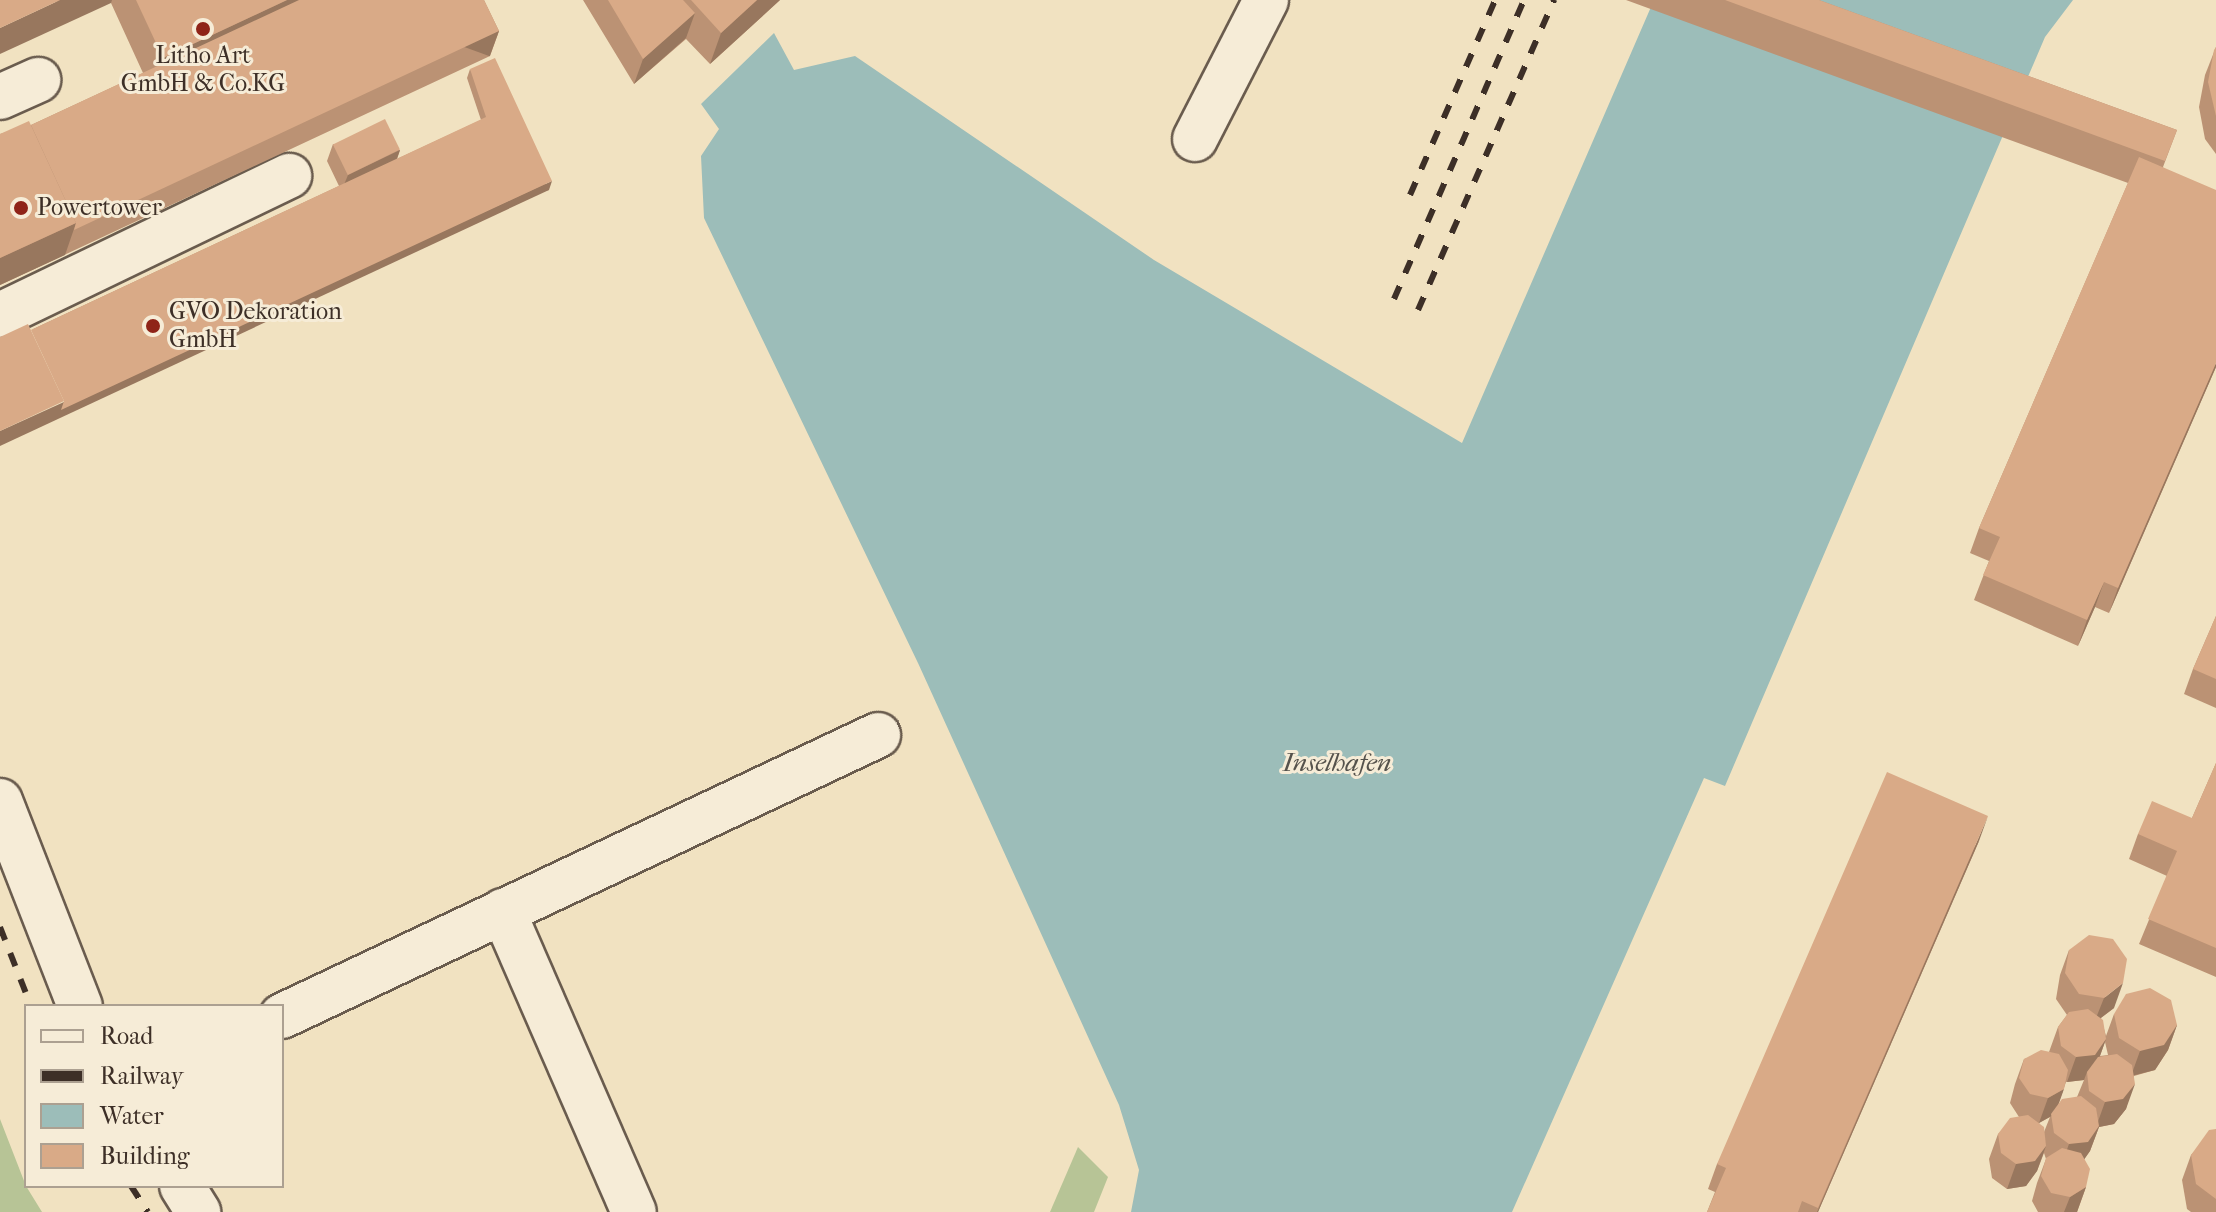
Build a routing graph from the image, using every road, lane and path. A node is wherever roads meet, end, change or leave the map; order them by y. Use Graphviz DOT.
graph roads {
  1 [pos="1266,0"];
  2 [pos="1195,139"];
  3 [pos="289,176"];
  4 [pos="0,315"];
  5 [pos="878,735"];
  6 [pos="0,801"];
  7 [pos="503,911"];
  8 [pos="79,1004"];
  9 [pos="284,1015"];
  10 [pos="183,1188"];
  11 [pos="198,1212"];
  12 [pos="634,1212"];
  1 -- 2 [label="street"];
  3 -- 4 [label="street"];
  5 -- 7 [label="street"];
  6 -- 8 [label="street"];
  7 -- 9 [label="street"];
  7 -- 12 [label="street"];
  10 -- 11 [label="street"];
}
